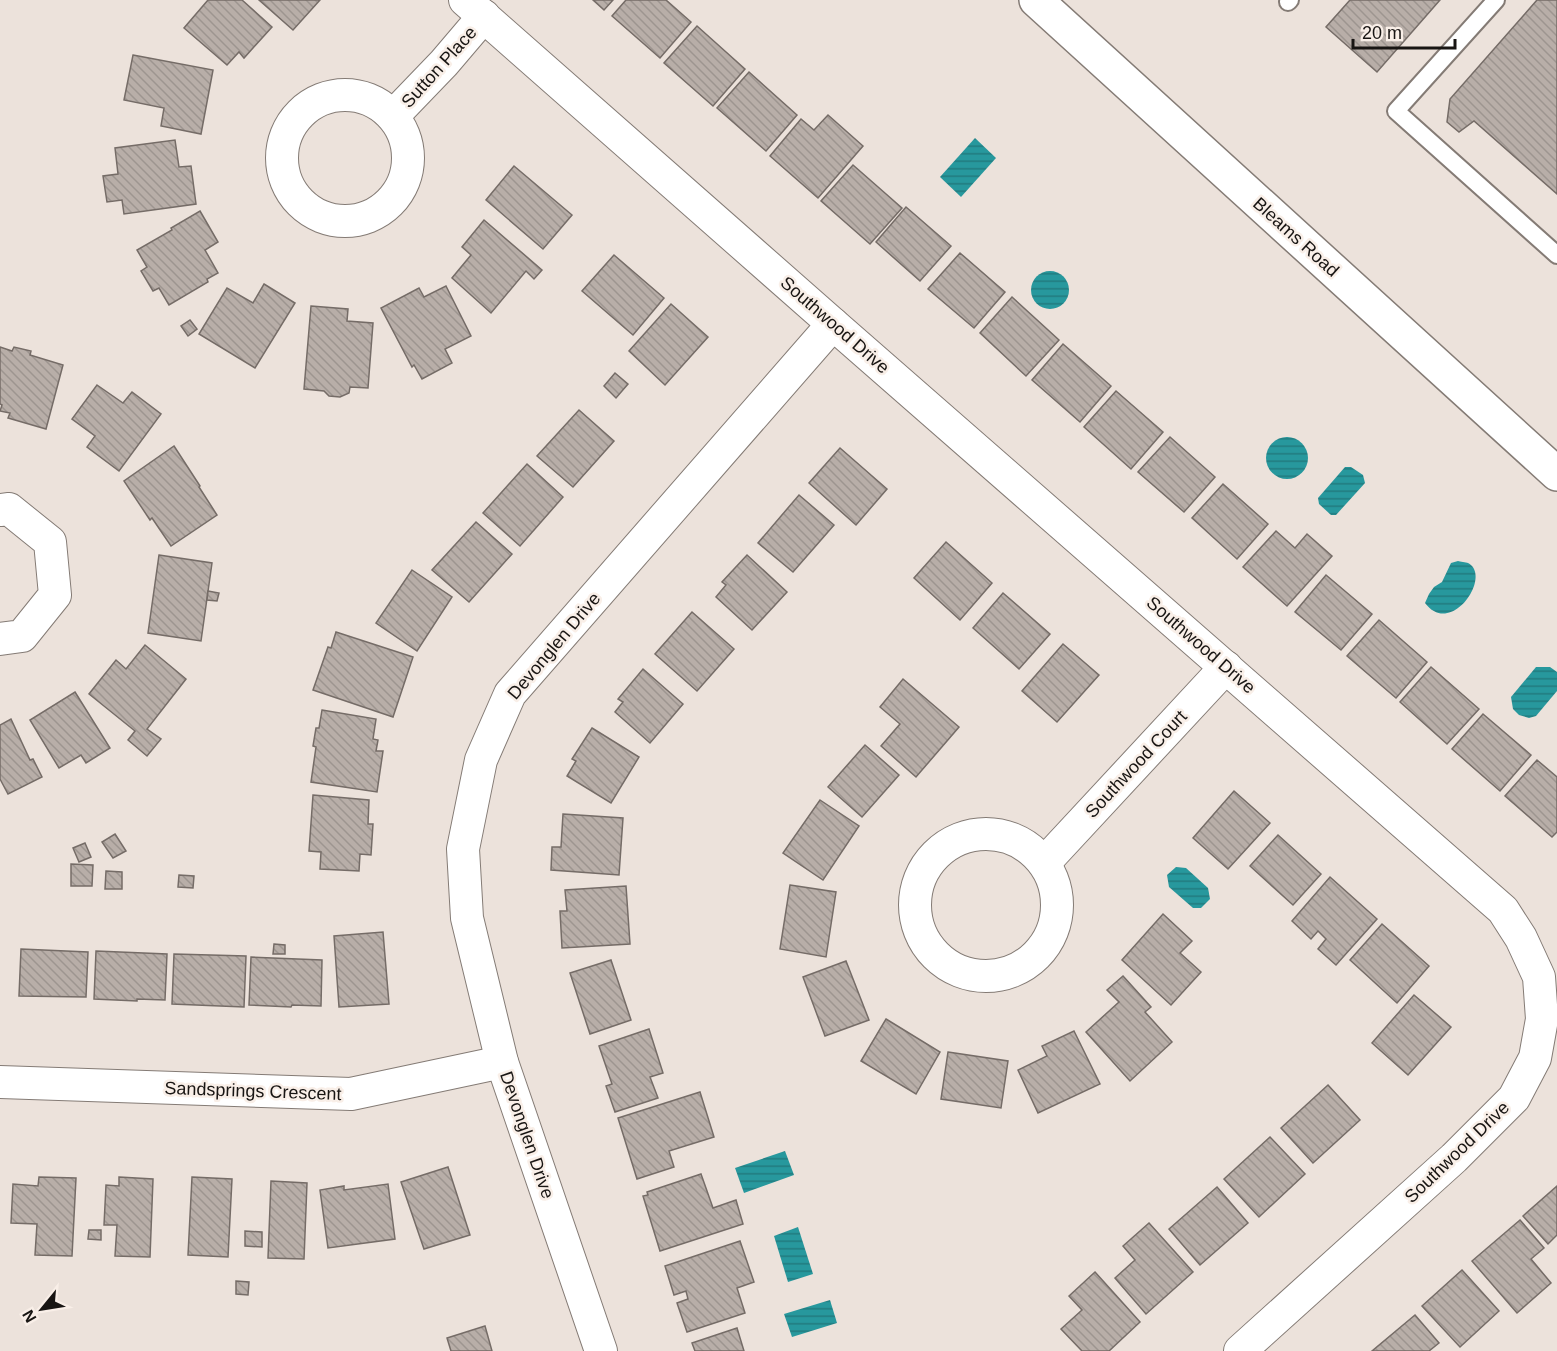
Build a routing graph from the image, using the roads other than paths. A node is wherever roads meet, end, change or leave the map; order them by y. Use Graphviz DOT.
graph roads {
  1 [pos="1036,0"];
  2 [pos="1496,0"];
  3 [pos="475,8"];
  4 [pos="393,116"];
  5 [pos="1557,255"];
  6 [pos="833,324"];
  7 [pos="1557,474"];
  8 [pos="0,510"];
  9 [pos="0,639"];
  10 [pos="1226,667"];
  11 [pos="1046,862"];
  12 [pos="502,1062"];
  13 [pos="0,1082"];
  14 [pos="602,1351"];
  15 [pos="1240,1351"];
  1 -- 7 [label="main road, Bleams Road"];
  2 -- 5 [label="lane"];
  3 -- 4 [label="street, Sutton Place"];
  3 -- 6 [label="street, Southwood Drive"];
  4 -- 4 [label="street, Sutton Place"];
  6 -- 10 [label="street, Southwood Drive"];
  6 -- 12 [label="street, Devonglen Drive"];
  8 -- 9 [label="street"];
  10 -- 11 [label="street, Southwood Court"];
  10 -- 15 [label="street, Southwood Drive"];
  11 -- 11 [label="street"];
  12 -- 13 [label="street, Sandsprings Crescent"];
  12 -- 14 [label="street, Devonglen Drive"];
}
